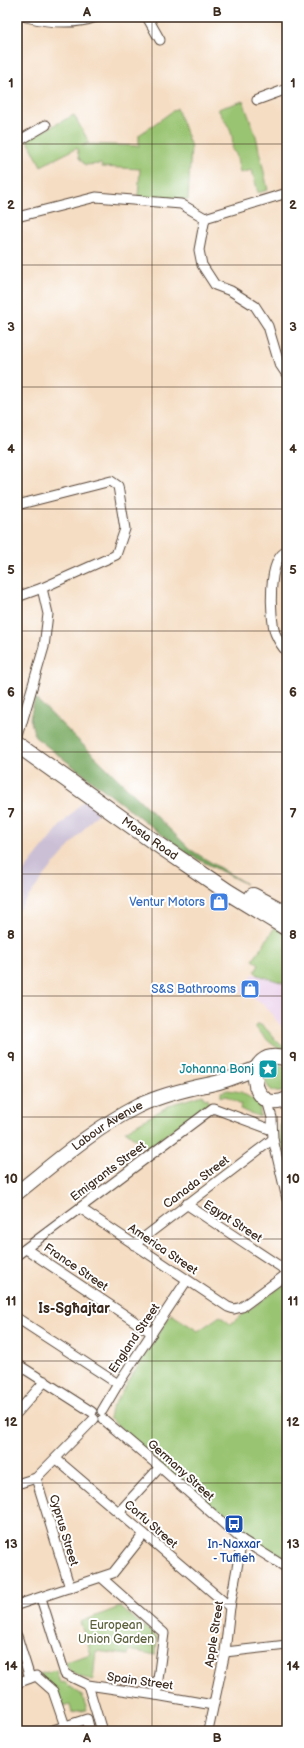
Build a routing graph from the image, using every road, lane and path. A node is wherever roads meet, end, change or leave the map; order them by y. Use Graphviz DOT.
graph roads {
  1 [pos="26,17"];
  2 [pos="96,17"];
  3 [pos="147,17"];
  4 [pos="160,40"];
  5 [pos="287,89"];
  6 [pos="257,100"];
  7 [pos="46,125"];
  8 [pos="17,142"];
  9 [pos="287,194"];
  10 [pos="17,217"];
  11 [pos="206,218"];
  12 [pos="287,375"];
  13 [pos="17,504"];
  14 [pos="287,551"];
  15 [pos="42,588"];
  16 [pos="17,597"];
  17 [pos="287,652"];
  18 [pos="17,738"];
  19 [pos="287,914"];
  20 [pos="287,928"];
  21 [pos="284,1058"];
  22 [pos="257,1067"];
  23 [pos="211,1084"];
  24 [pos="256,1088"];
  25 [pos="279,1100"];
  26 [pos="272,1135"];
  27 [pos="17,1193"];
  28 [pos="287,1199"];
  29 [pos="186,1204"];
  30 [pos="80,1208"];
  31 [pos="134,1245"];
  32 [pos="26,1248"];
  33 [pos="17,1255"];
  34 [pos="287,1272"];
  35 [pos="187,1280"];
  36 [pos="17,1318"];
  37 [pos="152,1333"];
  38 [pos="17,1364"];
  39 [pos="45,1381"];
  40 [pos="118,1384"];
  41 [pos="17,1413"];
  42 [pos="98,1415"];
  43 [pos="56,1459"];
  44 [pos="160,1467"];
  45 [pos="36,1478"];
  46 [pos="17,1484"];
  47 [pos="119,1512"];
  48 [pos="144,1534"];
  49 [pos="242,1540"];
  50 [pos="287,1568"];
  51 [pos="102,1578"];
  52 [pos="70,1588"];
  53 [pos="41,1598"];
  54 [pos="17,1605"];
  55 [pos="230,1607"];
  56 [pos="17,1636"];
  57 [pos="287,1645"];
  58 [pos="225,1652"];
  59 [pos="33,1677"];
  60 [pos="17,1683"];
  61 [pos="88,1685"];
  62 [pos="156,1695"];
  63 [pos="213,1705"];
  64 [pos="64,1726"];
  65 [pos="50,1731"];
  66 [pos="90,1731"];
  67 [pos="102,1731"];
  68 [pos="208,1731"];
  1 -- 2 [label="street"];
  3 -- 4 [label="street"];
  5 -- 6 [label="street"];
  7 -- 8 [label="street"];
  9 -- 11 [label="street"];
  10 -- 11 [label="street"];
  11 -- 12 [label="street"];
  13 -- 15 [label="street"];
  14 -- 17 [label="street"];
  15 -- 16 [label="street"];
  15 -- 18 [label="street"];
  18 -- 19 [label="highway, Mosta Road"];
  18 -- 20 [label="highway, Mosta Road"];
  21 -- 22 [label="main road"];
  22 -- 23 [label="main road"];
  22 -- 24 [label="main road"];
  23 -- 24 [label="main road"];
  23 -- 27 [label="main road, Labour Avenue"];
  24 -- 25 [label="main road"];
  25 -- 26 [label="street"];
  26 -- 28 [label="street"];
  26 -- 29 [label="street, Canada Street"];
  26 -- 30 [label="street, Emigrants Street"];
  29 -- 31 [label="street, Canada Street"];
  29 -- 34 [label="street, Egypt Street"];
  30 -- 31 [label="street, America Street"];
  30 -- 32 [label="street, Emigrants Street"];
  31 -- 35 [label="street, America Street"];
  32 -- 33 [label="street, Emigrants Street"];
  32 -- 37 [label="street, France Street"];
  34 -- 35 [label="street, America Street"];
  35 -- 37 [label="street, England Street"];
  36 -- 40 [label="street"];
  37 -- 40 [label="street, England Street"];
  38 -- 39 [label="street, Germany Street"];
  39 -- 41 [label="street"];
  39 -- 42 [label="street, Germany Street"];
  40 -- 42 [label="street, England Street"];
  42 -- 43 [label="street, England Street"];
  42 -- 44 [label="street, Germany Street"];
  43 -- 45 [label="street, England Street"];
  43 -- 47 [label="street, Corfu Street"];
  44 -- 47 [label="street"];
  44 -- 49 [label="street, Germany Street"];
  45 -- 46 [label="street, England Street"];
  45 -- 52 [label="street, Cyprus Street"];
  47 -- 48 [label="street, Corfu Street"];
  48 -- 51 [label="street"];
  48 -- 55 [label="street, Corfu Street"];
  49 -- 50 [label="street, Germany Street"];
  49 -- 55 [label="street, Apple Street"];
  51 -- 52 [label="street"];
  51 -- 62 [label="street"];
  52 -- 53 [label="street"];
  53 -- 54 [label="street"];
  53 -- 61 [label="street, Spain Street"];
  55 -- 58 [label="street, Apple Street"];
  56 -- 59 [label="street"];
  57 -- 58 [label="street"];
  58 -- 63 [label="street, Apple Street"];
  59 -- 60 [label="street"];
  59 -- 64 [label="street"];
  61 -- 62 [label="street, Spain Street"];
  61 -- 67 [label="street"];
  62 -- 63 [label="street, Spain Street"];
  63 -- 68 [label="street, Apple Street"];
  64 -- 65 [label="street"];
  64 -- 66 [label="street"];
}
